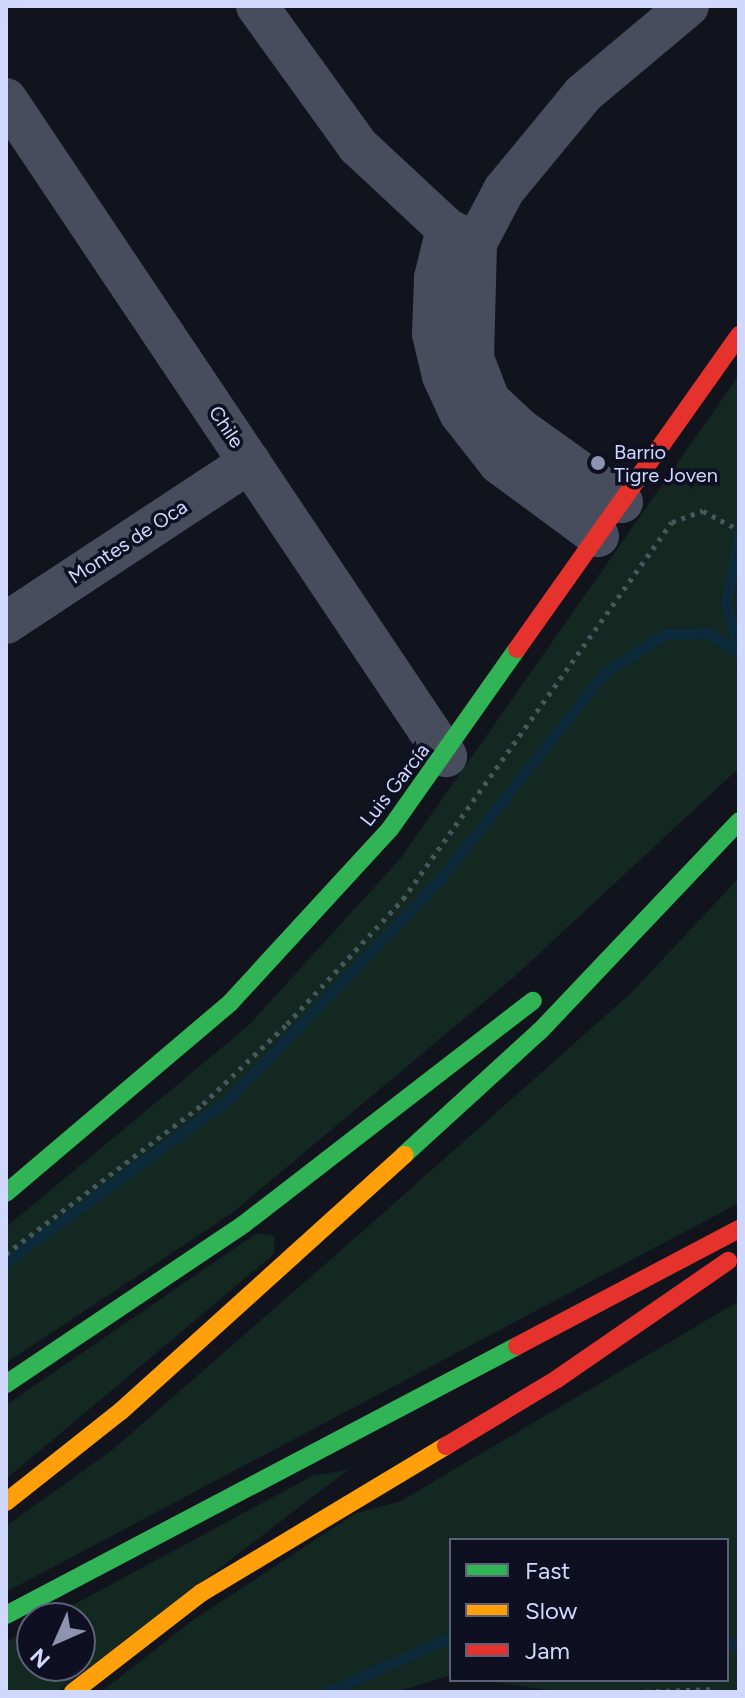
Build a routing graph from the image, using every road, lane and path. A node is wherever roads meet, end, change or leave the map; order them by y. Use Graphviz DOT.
graph roads {
  1 [pos="257,6"];
  2 [pos="688,6"];
  3 [pos="6,99"];
  4 [pos="461,236"];
  5 [pos="739,335"];
  6 [pos="250,462"];
  7 [pos="622,502"];
  8 [pos="723,521"];
  9 [pos="739,530"];
  10 [pos="598,536"];
  11 [pos="6,623"];
  12 [pos="446,756"];
  13 [pos="739,821"];
  14 [pos="689,873"];
  15 [pos="8,1187"];
  16 [pos="739,1229"];
  17 [pos="739,1254"];
  18 [pos="6,1384"];
  19 [pos="6,1502"];
  20 [pos="6,1615"];
  21 [pos="713,1689"];
  22 [pos="73,1692"];
  23 [pos="636,1692"];
  1 -- 4 [label="street"];
  2 -- 4 [label="street"];
  3 -- 6 [label="street, Chile"];
  4 -- 7 [label="street"];
  4 -- 10 [label="street"];
  5 -- 7 [label="main road, Luis García"];
  6 -- 11 [label="street, Montes de Oca"];
  6 -- 12 [label="street, Chile"];
  7 -- 10 [label="main road, Luis García"];
  8 -- 9 [label="path"];
  10 -- 12 [label="main road, Luis García"];
  12 -- 15 [label="main road, Luis García"];
  13 -- 14 [label="main road"];
  14 -- 18 [label="main road"];
  14 -- 19 [label="main road"];
  16 -- 20 [label="main road"];
  17 -- 22 [label="main road"];
  21 -- 23 [label="path"];
}
